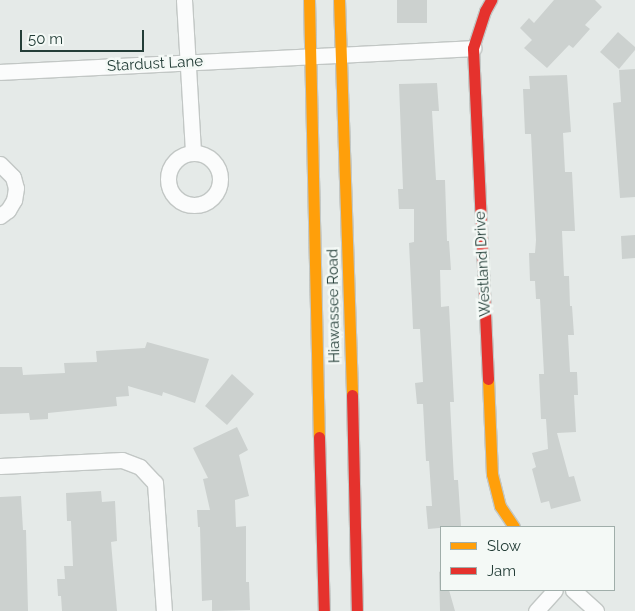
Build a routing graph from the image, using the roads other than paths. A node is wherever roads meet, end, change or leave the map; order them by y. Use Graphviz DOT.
graph roads {
  1 [pos="184,0"];
  2 [pos="309,0"];
  3 [pos="339,0"];
  4 [pos="491,0"];
  5 [pos="474,48"];
  6 [pos="341,54"];
  7 [pos="311,57"];
  8 [pos="186,63"];
  9 [pos="0,72"];
  10 [pos="193,152"];
  11 [pos="0,164"];
  12 [pos="0,216"];
  13 [pos="0,466"];
  14 [pos="513,526"];
  15 [pos="554,591"];
  16 [pos="575,591"];
  17 [pos="164,611"];
  18 [pos="324,611"];
  19 [pos="357,611"];
  20 [pos="536,611"];
  21 [pos="596,611"];
  1 -- 8 [label="street"];
  2 -- 7 [label="street, Hiawassee Road"];
  3 -- 6 [label="street, Hiawassee Road"];
  4 -- 5 [label="street, Westland Drive"];
  5 -- 6 [label="street, Stardust Lane"];
  5 -- 14 [label="street, Westland Drive"];
  6 -- 7 [label="street, Stardust Lane"];
  6 -- 19 [label="street, Hiawassee Road"];
  7 -- 8 [label="street, Stardust Lane"];
  7 -- 18 [label="street, Hiawassee Road"];
  8 -- 9 [label="street, Stardust Lane"];
  8 -- 10 [label="street"];
  11 -- 12 [label="street"];
  13 -- 17 [label="street"];
  15 -- 20 [label="street"];
  16 -- 21 [label="street"];
}
